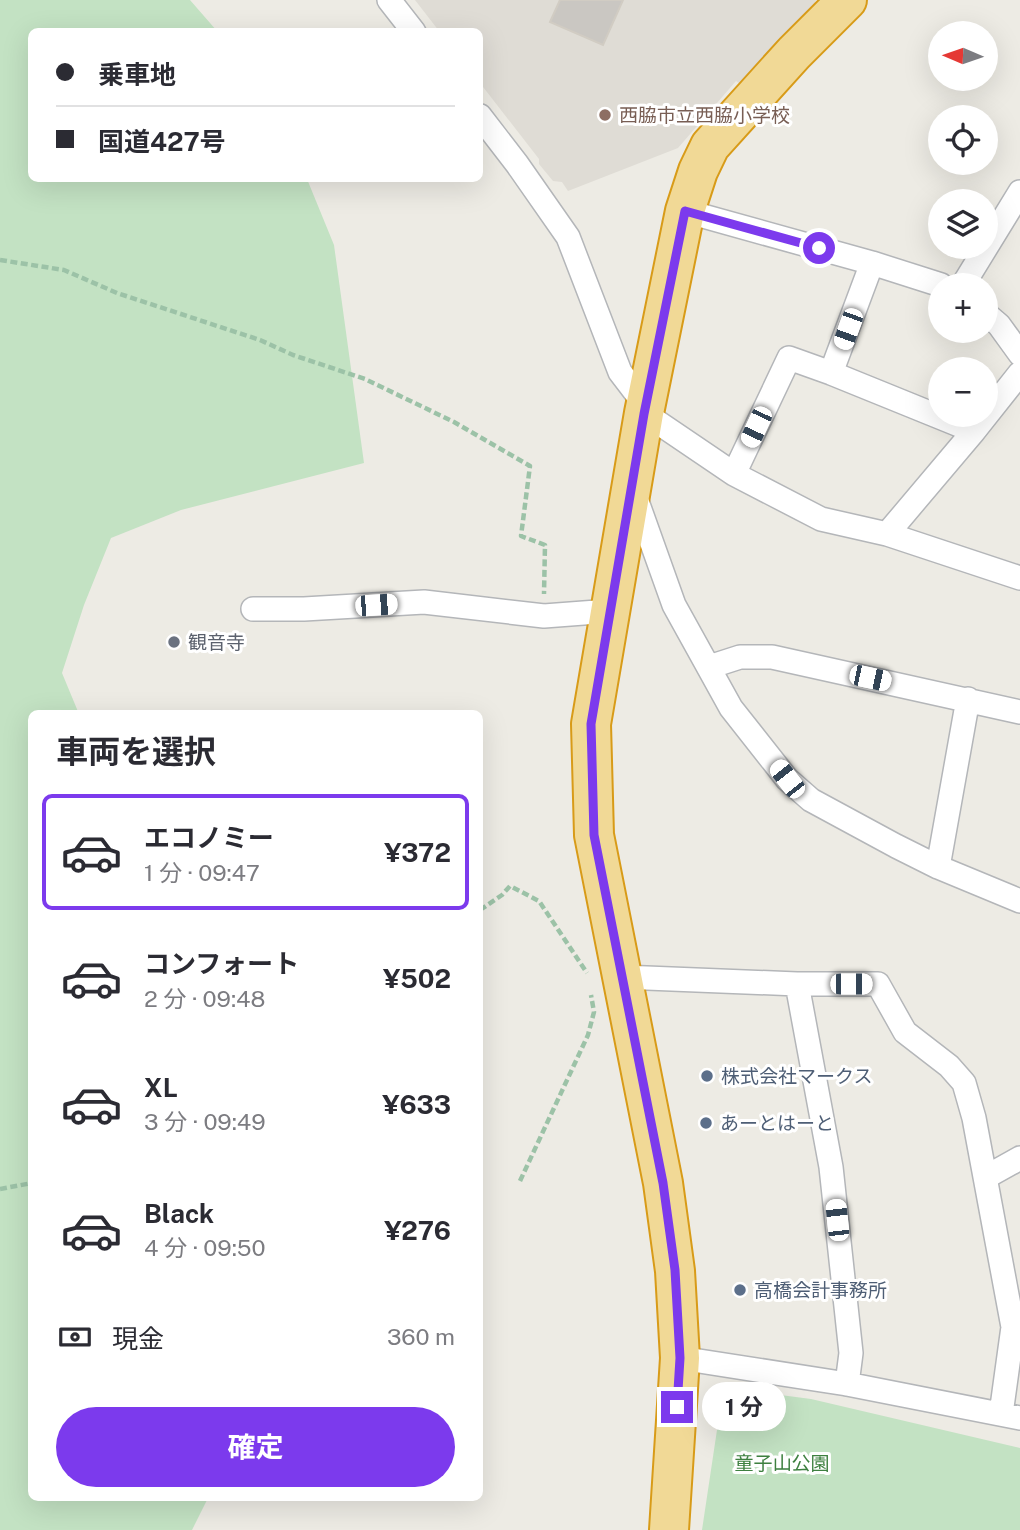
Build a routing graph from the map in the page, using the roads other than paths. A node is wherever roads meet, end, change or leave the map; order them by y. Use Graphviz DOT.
graph roads {
  1 [pos="389,0"];
  2 [pos="847,0"];
  3 [pos="411,28"];
  4 [pos="483,120"];
  5 [pos="1020,192"];
  6 [pos="685,211"];
  7 [pos="872,263"];
  8 [pos="969,273"];
  9 [pos="928,281"];
  10 [pos="998,324"];
  11 [pos="1020,354"];
  12 [pos="831,373"];
  13 [pos="1020,373"];
  14 [pos="645,410"];
  15 [pos="974,431"];
  16 [pos="734,474"];
  17 [pos="632,486"];
  18 [pos="887,534"];
  19 [pos="1020,578"];
  20 [pos="253,609"];
  21 [pos="610,611"];
  22 [pos="709,667"];
  23 [pos="968,699"];
  24 [pos="1020,712"];
  25 [pos="939,867"];
  26 [pos="1020,901"];
  27 [pos="606,982"];
  28 [pos="797,984"];
  29 [pos="1020,1158"];
  30 [pos="986,1177"];
  31 [pos="680,1358"];
  32 [pos="847,1384"];
  33 [pos="1011,1416"];
  34 [pos="669,1530"];
  1 -- 3 [label="street"];
  2 -- 6 [label="highway"];
  4 -- 14 [label="street"];
  5 -- 8 [label="street"];
  6 -- 7 [label="street"];
  6 -- 14 [label="highway"];
  7 -- 9 [label="street"];
  7 -- 12 [label="street"];
  10 -- 11 [label="street"];
  12 -- 15 [label="street"];
  12 -- 16 [label="street"];
  13 -- 15 [label="street"];
  14 -- 16 [label="street"];
  14 -- 17 [label="highway"];
  15 -- 18 [label="street"];
  16 -- 18 [label="street"];
  17 -- 21 [label="highway"];
  17 -- 22 [label="street"];
  18 -- 19 [label="street"];
  20 -- 21 [label="street"];
  21 -- 27 [label="highway"];
  22 -- 23 [label="street"];
  22 -- 25 [label="street"];
  23 -- 24 [label="street"];
  23 -- 25 [label="street"];
  25 -- 26 [label="street"];
  27 -- 28 [label="street"];
  27 -- 31 [label="highway"];
  28 -- 30 [label="street"];
  28 -- 32 [label="street"];
  29 -- 30 [label="street"];
  30 -- 33 [label="street"];
  31 -- 32 [label="street"];
  31 -- 34 [label="highway"];
  32 -- 33 [label="street"];
}
